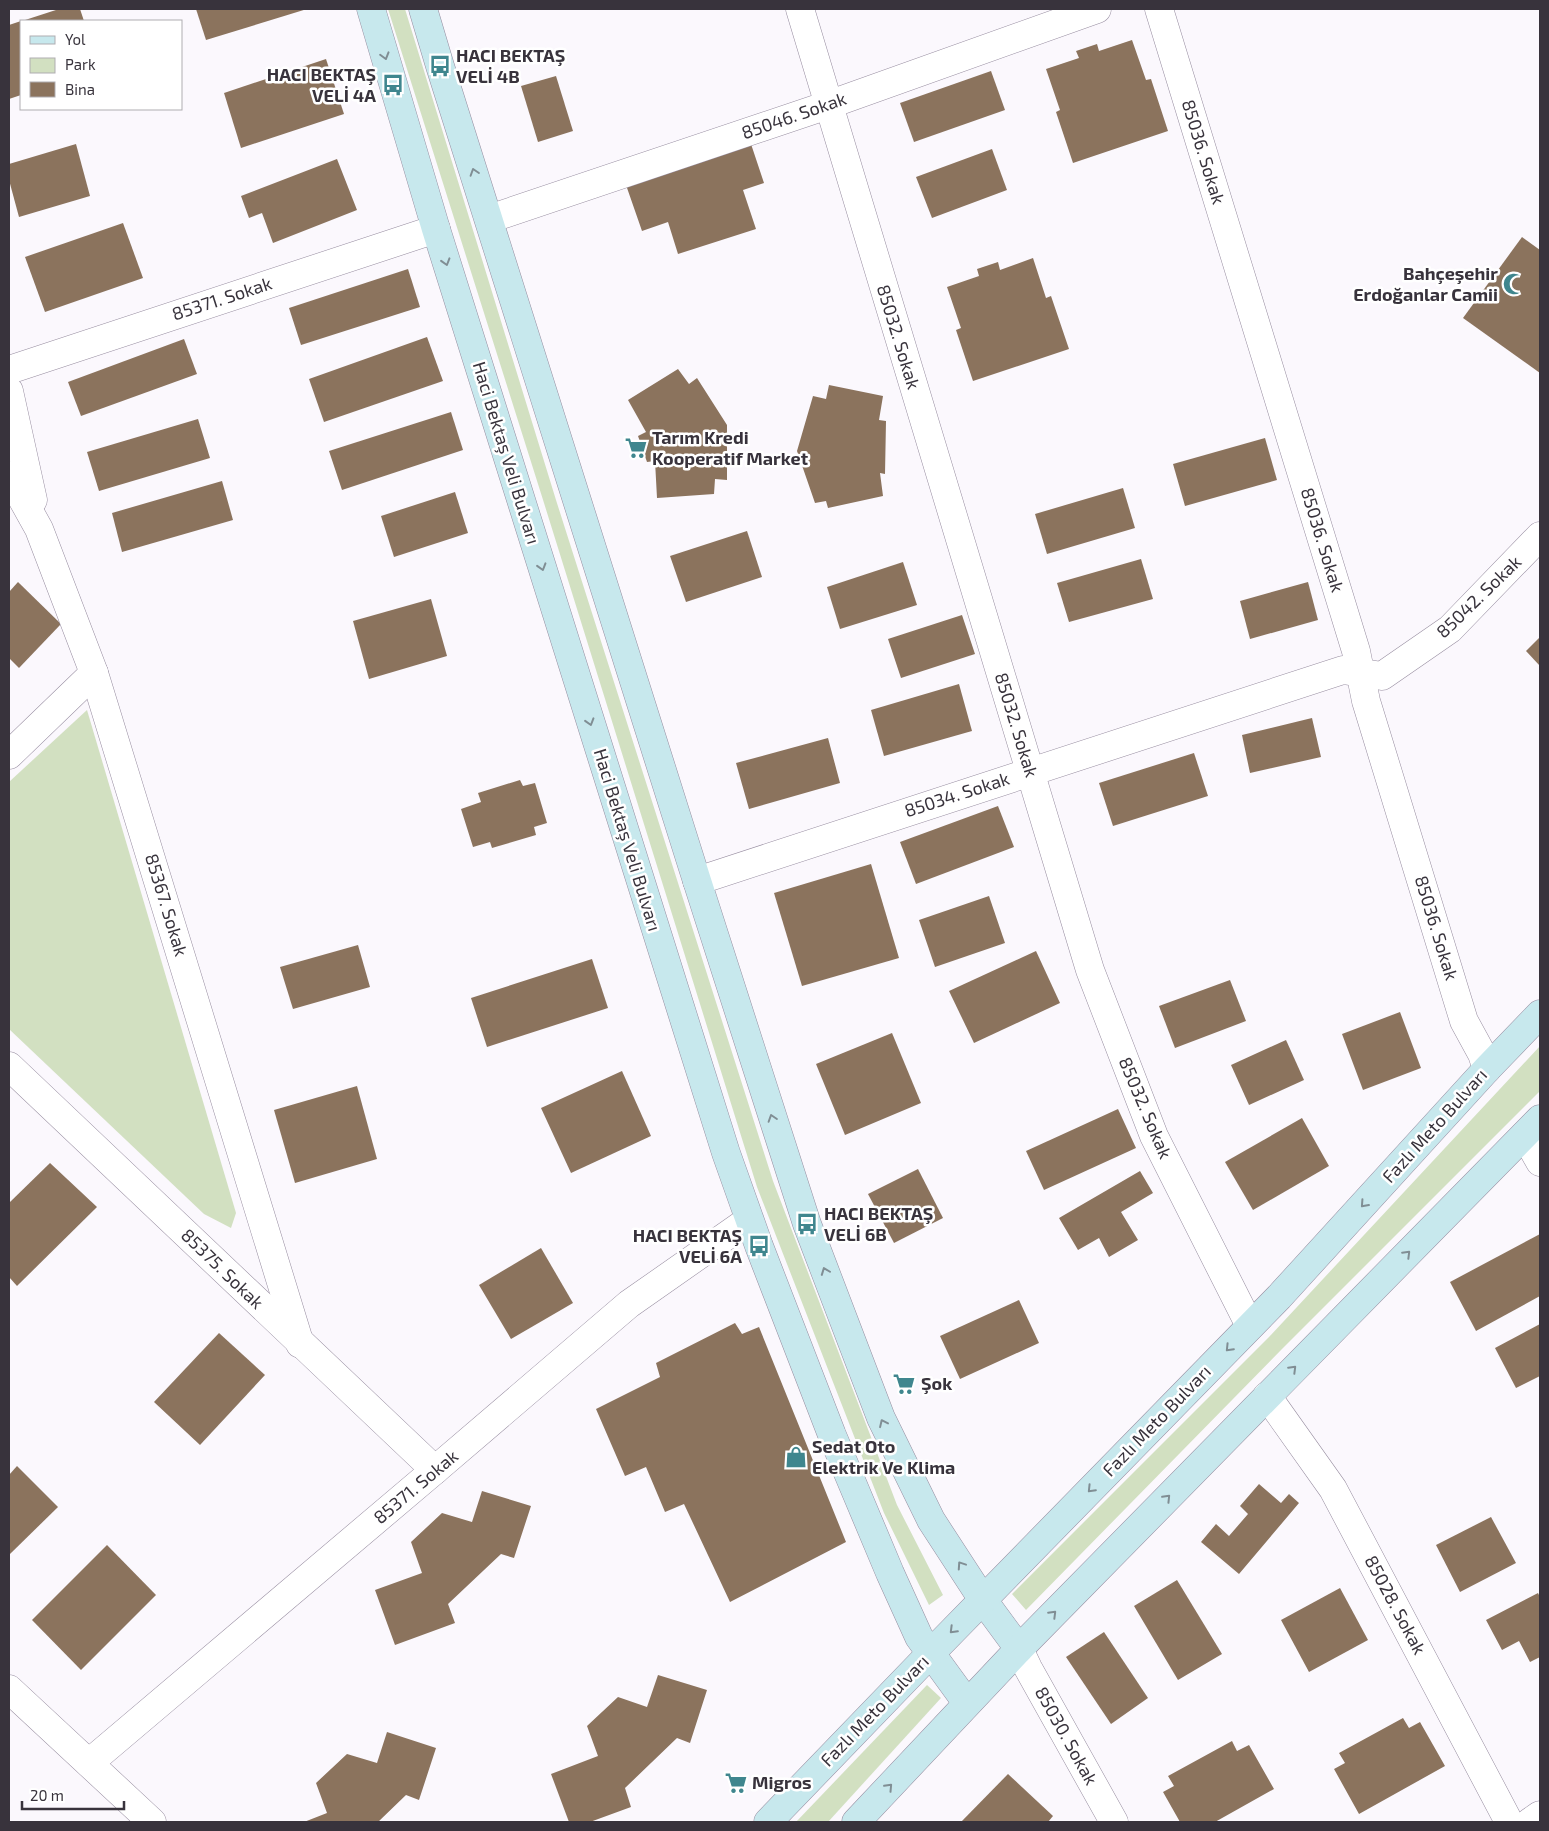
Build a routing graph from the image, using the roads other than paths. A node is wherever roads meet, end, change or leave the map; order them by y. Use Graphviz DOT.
graph roads {
  1 [pos="371,9"];
  2 [pos="424,9"];
  3 [pos="800,9"];
  4 [pos="1097,9"];
  5 [pos="1159,9"];
  6 [pos="828,105"];
  7 [pos="489,219"];
  8 [pos="436,229"];
  9 [pos="9,370"];
  10 [pos="9,391"];
  11 [pos="9,475"];
  12 [pos="39,529"];
  13 [pos="1540,536"];
  14 [pos="94,672"];
  15 [pos="1361,672"];
  16 [pos="9,755"];
  17 [pos="1030,771"];
  18 [pos="697,881"];
  19 [pos="1540,1014"];
  20 [pos="9,1066"];
  21 [pos="1487,1069"];
  22 [pos="1532,1127"];
  23 [pos="1540,1162"];
  24 [pos="749,1220"];
  25 [pos="1250,1326"];
  26 [pos="300,1344"];
  27 [pos="1267,1396"];
  28 [pos="436,1470"];
  29 [pos="983,1600"];
  30 [pos="1018,1648"];
  31 [pos="930,1654"];
  32 [pos="9,1689"];
  33 [pos="967,1703"];
  34 [pos="90,1763"];
  35 [pos="1540,1815"];
  36 [pos="1109,1820"];
  37 [pos="152,1822"];
  38 [pos="768,1822"];
  39 [pos="856,1822"];
  40 [pos="1509,1822"];
  41 [pos="1530,1822"];
  1 -- 8 [label="main road, Haci Bektaş Veli Bulvarı, one-way"];
  7 -- 2 [label="main road, one-way"];
  3 -- 6 [label="street, 85032. Sokak"];
  4 -- 6 [label="street, 85046. Sokak"];
  5 -- 15 [label="street, 85036. Sokak"];
  6 -- 7 [label="street, 85046. Sokak"];
  6 -- 17 [label="street, 85032. Sokak"];
  7 -- 18 [label="main road"];
  8 -- 9 [label="street, 85371. Sokak"];
  8 -- 24 [label="main road, Haci Bektaş Veli Bulvarı, one-way"];
  10 -- 12 [label="street"];
  11 -- 12 [label="street, 85367. Sokak"];
  12 -- 14 [label="street, 85367. Sokak"];
  13 -- 15 [label="street, 85042. Sokak"];
  14 -- 16 [label="street"];
  14 -- 26 [label="street, 85367. Sokak"];
  15 -- 17 [label="street, 85034. Sokak"];
  15 -- 21 [label="street, 85036. Sokak"];
  17 -- 18 [label="street, 85034. Sokak"];
  17 -- 25 [label="street, 85032. Sokak"];
  29 -- 18 [label="main road, one-way"];
  19 -- 21 [label="main road, Fazlı Meto Bulvarı"];
  20 -- 26 [label="street, 85375. Sokak"];
  21 -- 25 [label="main road, Fazlı Meto Bulvarı, one-way"];
  22 -- 23 [label="street"];
  27 -- 22 [label="main road, one-way"];
  24 -- 28 [label="street, 85371. Sokak"];
  24 -- 31 [label="main road, Haci Bektaş Veli Bulvarı"];
  25 -- 29 [label="main road, Fazlı Meto Bulvarı, one-way"];
  26 -- 28 [label="street, 85375. Sokak"];
  30 -- 27 [label="main road, one-way"];
  27 -- 40 [label="street, 85028. Sokak"];
  28 -- 34 [label="street, 85371. Sokak"];
  29 -- 30 [label="main road"];
  29 -- 31 [label="main road, Fazlı Meto Bulvarı, one-way"];
  30 -- 33 [label="main road"];
  30 -- 36 [label="street, 85030. Sokak"];
  31 -- 33 [label="main road, Haci Bektaş Veli Bulvarı"];
  31 -- 38 [label="main road, Fazlı Meto Bulvarı"];
  32 -- 34 [label="street"];
  39 -- 33 [label="main road, one-way"];
  34 -- 37 [label="street"];
  35 -- 41 [label="street"];
}
